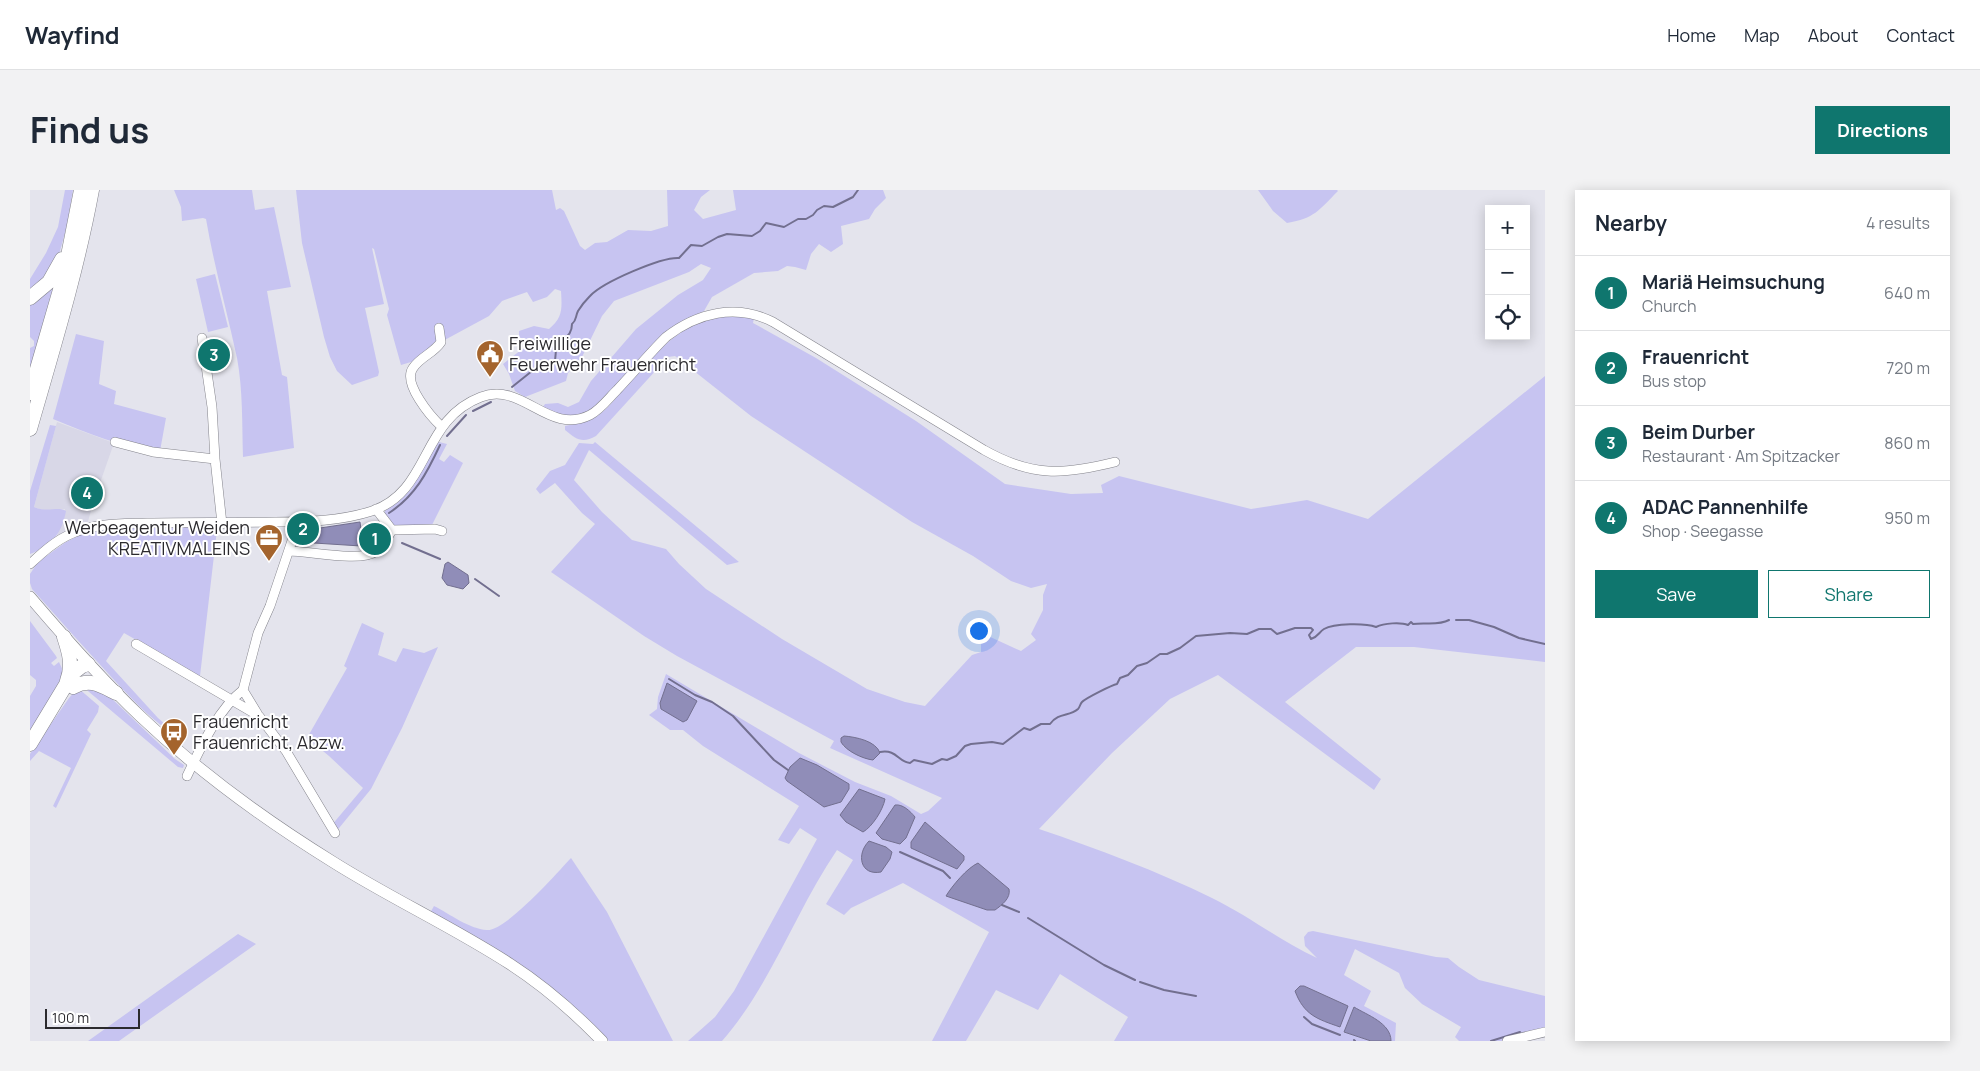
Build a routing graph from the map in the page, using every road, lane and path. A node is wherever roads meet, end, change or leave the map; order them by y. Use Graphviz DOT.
graph roads {
  1 [pos="81,190"];
  2 [pos="92,190"];
  3 [pos="73,238"];
  4 [pos="30,298"];
  5 [pos="439,328"];
  6 [pos="202,338"];
  7 [pos="30,393"];
  8 [pos="30,428"];
  9 [pos="442,428"];
  10 [pos="115,442"];
  11 [pos="215,459"];
  12 [pos="1115,462"];
  13 [pos="376,509"];
  14 [pos="298,522"];
  15 [pos="222,524"];
  16 [pos="392,530"];
  17 [pos="442,531"];
  18 [pos="289,551"];
  19 [pos="30,564"];
  20 [pos="30,597"];
  21 [pos="64,637"];
  22 [pos="136,644"];
  23 [pos="88,664"];
  24 [pos="69,686"];
  25 [pos="243,690"];
  26 [pos="116,693"];
  27 [pos="231,699"];
  28 [pos="259,716"];
  29 [pos="30,744"];
  30 [pos="193,763"];
  31 [pos="186,776"];
  32 [pos="335,833"];
  33 [pos="1545,1032"];
  34 [pos="602,1041"];
  35 [pos="1507,1041"];
  1 -- 3 [label="highway"];
  2 -- 8 [label="highway"];
  3 -- 4 [label="highway"];
  3 -- 7 [label="highway"];
  5 -- 9 [label="street"];
  6 -- 11 [label="street"];
  9 -- 12 [label="street"];
  9 -- 13 [label="street"];
  10 -- 11 [label="street"];
  11 -- 15 [label="street"];
  13 -- 14 [label="street"];
  13 -- 16 [label="street"];
  14 -- 15 [label="street"];
  14 -- 18 [label="street"];
  15 -- 19 [label="street"];
  16 -- 17 [label="street"];
  16 -- 18 [label="street"];
  18 -- 25 [label="street"];
  20 -- 21 [label="main road"];
  21 -- 23 [label="main road"];
  21 -- 24 [label="highway"];
  22 -- 27 [label="street"];
  23 -- 24 [label="highway"];
  23 -- 26 [label="main road"];
  24 -- 26 [label="highway"];
  24 -- 29 [label="highway"];
  25 -- 27 [label="street"];
  25 -- 28 [label="street"];
  26 -- 30 [label="main road"];
  27 -- 28 [label="street"];
  27 -- 30 [label="street"];
  28 -- 32 [label="street"];
  30 -- 31 [label="street"];
  30 -- 34 [label="main road"];
  33 -- 35 [label="street"];
}
